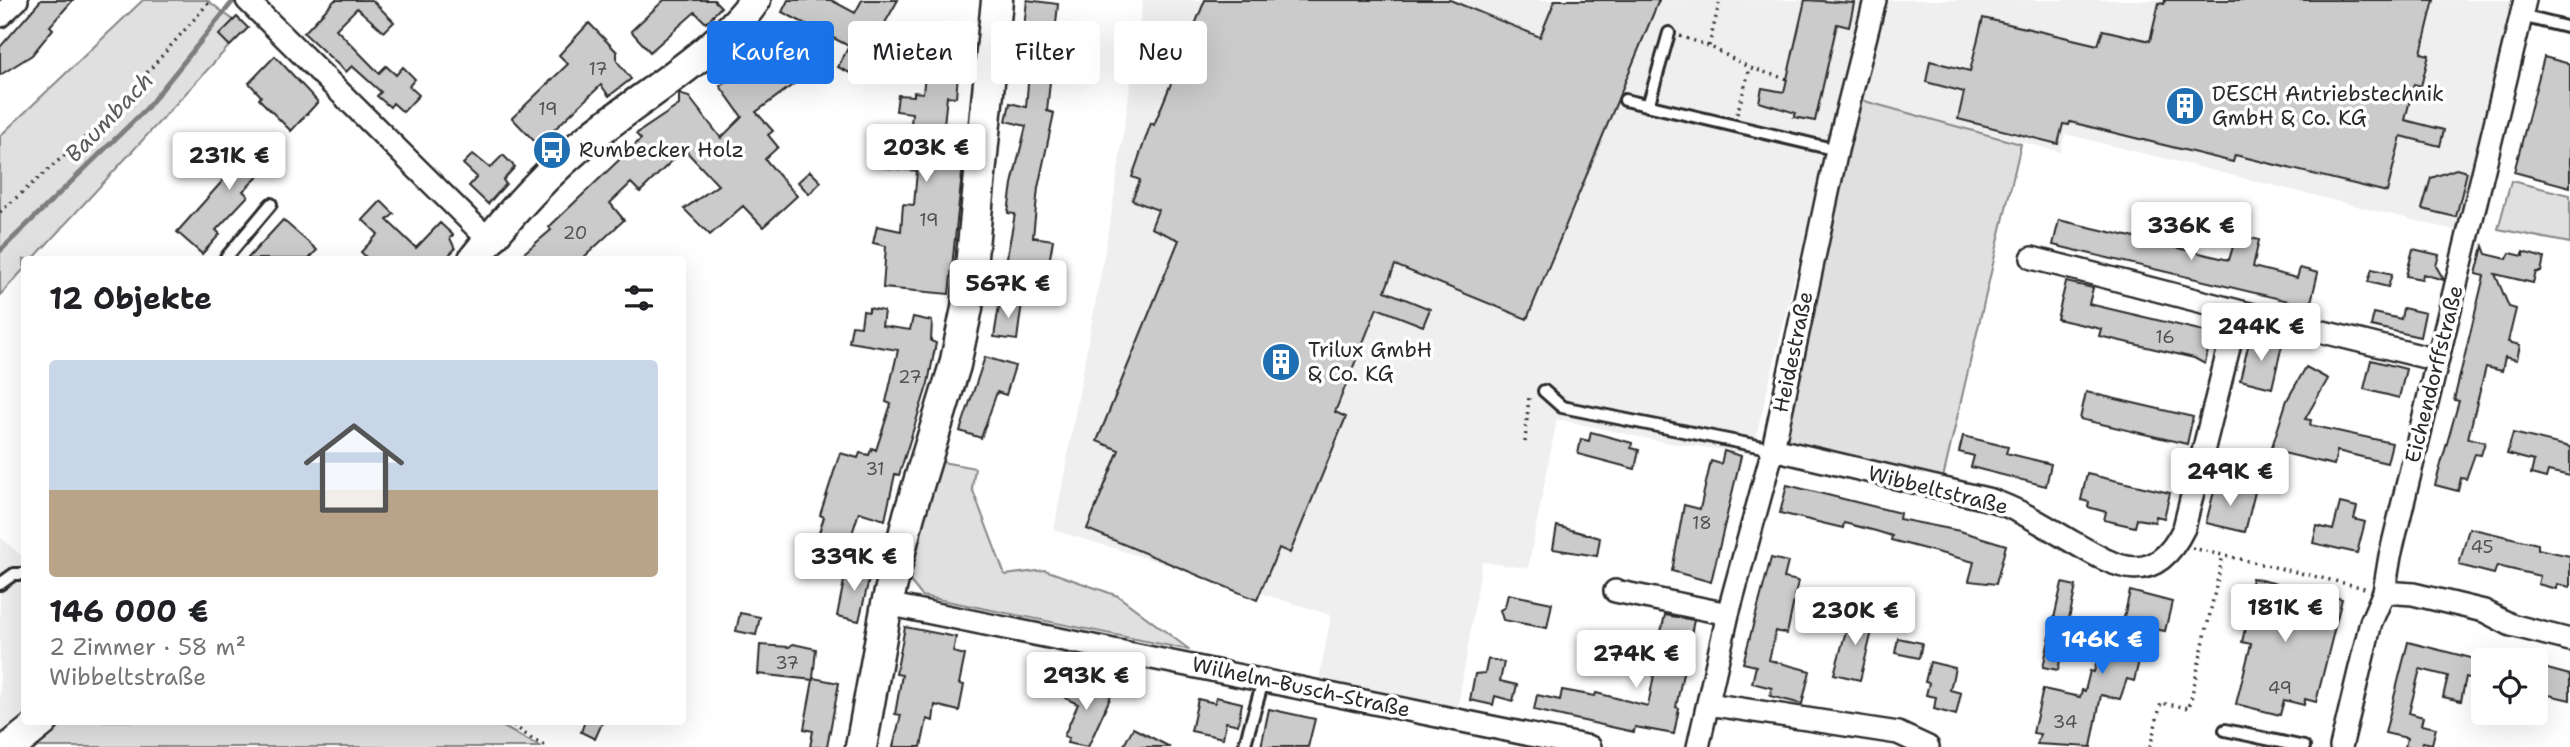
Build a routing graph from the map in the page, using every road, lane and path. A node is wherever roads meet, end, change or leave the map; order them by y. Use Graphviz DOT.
graph roads {
  1 [pos="17,0"];
  2 [pos="211,0"];
  3 [pos="755,0"];
  4 [pos="997,0"];
  5 [pos="1720,0"];
  6 [pos="1875,0"];
  7 [pos="250,3"];
  8 [pos="2523,8"];
  9 [pos="0,16"];
  10 [pos="2570,28"];
  11 [pos="1669,33"];
  12 [pos="1709,46"];
  13 [pos="1750,68"];
  14 [pos="1787,79"];
  15 [pos="1625,100"];
  16 [pos="1648,106"];
  17 [pos="1733,126"];
  18 [pos="1837,150"];
  19 [pos="271,204"];
  20 [pos="0,212"];
  21 [pos="482,249"];
  22 [pos="228,256"];
  23 [pos="2032,258"];
  24 [pos="2238,311"];
  25 [pos="2437,360"];
  26 [pos="1544,391"];
  27 [pos="1529,396"];
  28 [pos="1525,442"];
  29 [pos="1773,449"];
  30 [pos="2176,544"];
  31 [pos="2223,555"];
  32 [pos="21,574"];
  33 [pos="0,584"];
  34 [pos="1615,592"];
  35 [pos="2384,592"];
  36 [pos="887,604"];
  37 [pos="1728,614"];
  38 [pos="2570,640"];
  39 [pos="1264,678"];
  40 [pos="1708,704"];
  41 [pos="38,725"];
  42 [pos="513,725"];
  43 [pos="2225,730"];
  44 [pos="11,747"];
  45 [pos="549,747"];
  46 [pos="861,747"];
  47 [pos="1244,747"];
  48 [pos="1590,747"];
  49 [pos="1698,747"];
  50 [pos="1928,747"];
  51 [pos="2150,747"];
  52 [pos="2304,747"];
  53 [pos="2341,747"];
  1 -- 9 [label="street"];
  2 -- 20 [label="path"];
  3 -- 21 [label="main road"];
  4 -- 36 [label="main road"];
  5 -- 12 [label="path"];
  6 -- 18 [label="street, Heidestraße"];
  7 -- 21 [label="street"];
  8 -- 10 [label="lane"];
  8 -- 25 [label="street, Eichendorffstraße"];
  11 -- 12 [label="path"];
  11 -- 16 [label="lane"];
  12 -- 13 [label="path"];
  13 -- 14 [label="path"];
  13 -- 17 [label="path"];
  15 -- 16 [label="lane"];
  16 -- 17 [label="lane"];
  17 -- 18 [label="lane"];
  18 -- 29 [label="street, Heidestraße"];
  19 -- 22 [label="lane"];
  23 -- 24 [label="street"];
  24 -- 25 [label="street"];
  24 -- 30 [label="street"];
  25 -- 35 [label="street, Eichendorffstraße"];
  26 -- 29 [label="lane"];
  27 -- 28 [label="path"];
  29 -- 30 [label="street, Wibbeltstraße"];
  29 -- 37 [label="street, Heidestraße"];
  30 -- 31 [label="path"];
  31 -- 35 [label="path"];
  31 -- 51 [label="path"];
  32 -- 33 [label="lane"];
  34 -- 37 [label="street"];
  35 -- 38 [label="street"];
  35 -- 53 [label="street, Eichendorffstraße"];
  36 -- 39 [label="street, Wilhelm-Busch-Straße"];
  36 -- 46 [label="main road"];
  37 -- 40 [label="street, Heidestraße"];
  39 -- 47 [label="lane"];
  39 -- 48 [label="street, Wilhelm-Busch-Straße"];
  40 -- 49 [label="street, Heidestraße"];
  40 -- 50 [label="street"];
  41 -- 44 [label="main road"];
  42 -- 45 [label="path"];
  43 -- 52 [label="lane"];
}
